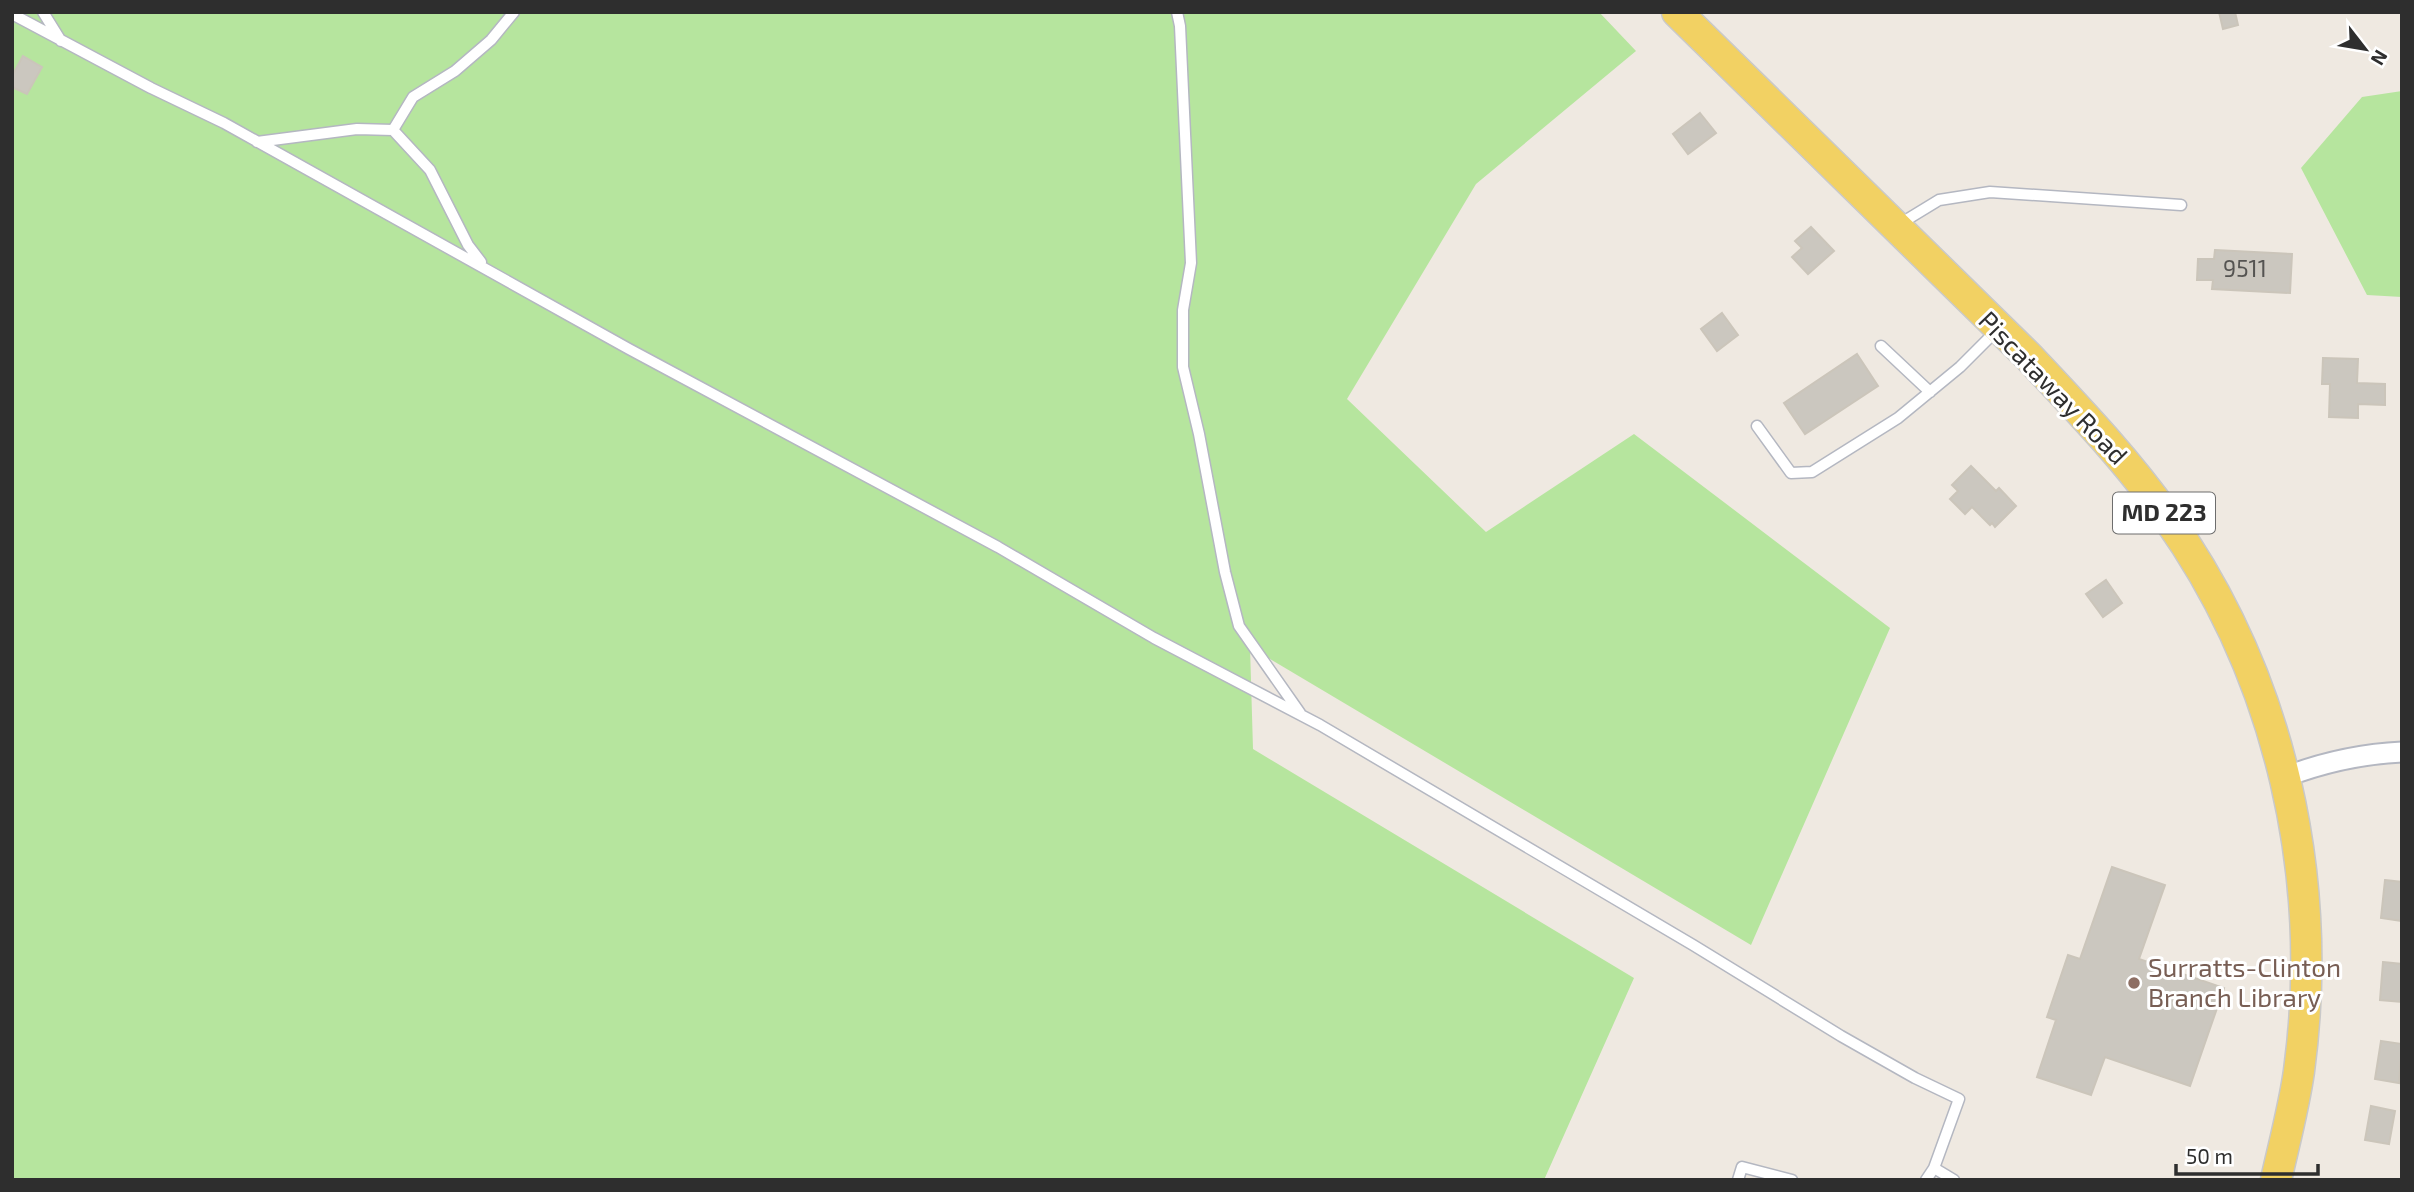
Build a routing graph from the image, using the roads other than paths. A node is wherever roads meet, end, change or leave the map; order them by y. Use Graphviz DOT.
graph roads {
  1 [pos="43,12"];
  2 [pos="514,12"];
  3 [pos="1177,12"];
  4 [pos="1677,12"];
  5 [pos="12,14"];
  6 [pos="62,41"];
  7 [pos="393,130"];
  8 [pos="257,142"];
  9 [pos="2181,205"];
  10 [pos="1895,227"];
  11 [pos="486,268"];
  12 [pos="1998,328"];
  13 [pos="1881,346"];
  14 [pos="1930,392"];
  15 [pos="1757,426"];
  16 [pos="1303,716"];
  17 [pos="2402,752"];
  18 [pos="2285,777"];
  19 [pos="1934,1168"];
  20 [pos="1738,1180"];
  21 [pos="1792,1180"];
  22 [pos="1926,1180"];
  23 [pos="1954,1180"];
  24 [pos="2276,1180"];
  1 -- 6 [label="lane"];
  2 -- 7 [label="lane"];
  3 -- 16 [label="lane"];
  4 -- 10 [label="main road, Piscataway Road / MD 223"];
  5 -- 6 [label="lane"];
  6 -- 8 [label="lane"];
  7 -- 8 [label="lane"];
  7 -- 11 [label="lane"];
  8 -- 11 [label="lane"];
  9 -- 10 [label="lane"];
  10 -- 12 [label="main road, Piscataway Road / MD 223"];
  11 -- 16 [label="lane"];
  12 -- 14 [label="lane"];
  12 -- 18 [label="main road, Piscataway Road / MD 223"];
  13 -- 14 [label="lane"];
  14 -- 15 [label="lane"];
  16 -- 19 [label="lane"];
  17 -- 18 [label="street"];
  18 -- 24 [label="main road, Piscataway Road / MD 223"];
  19 -- 22 [label="lane"];
  19 -- 23 [label="lane"];
  20 -- 21 [label="lane"];
}
